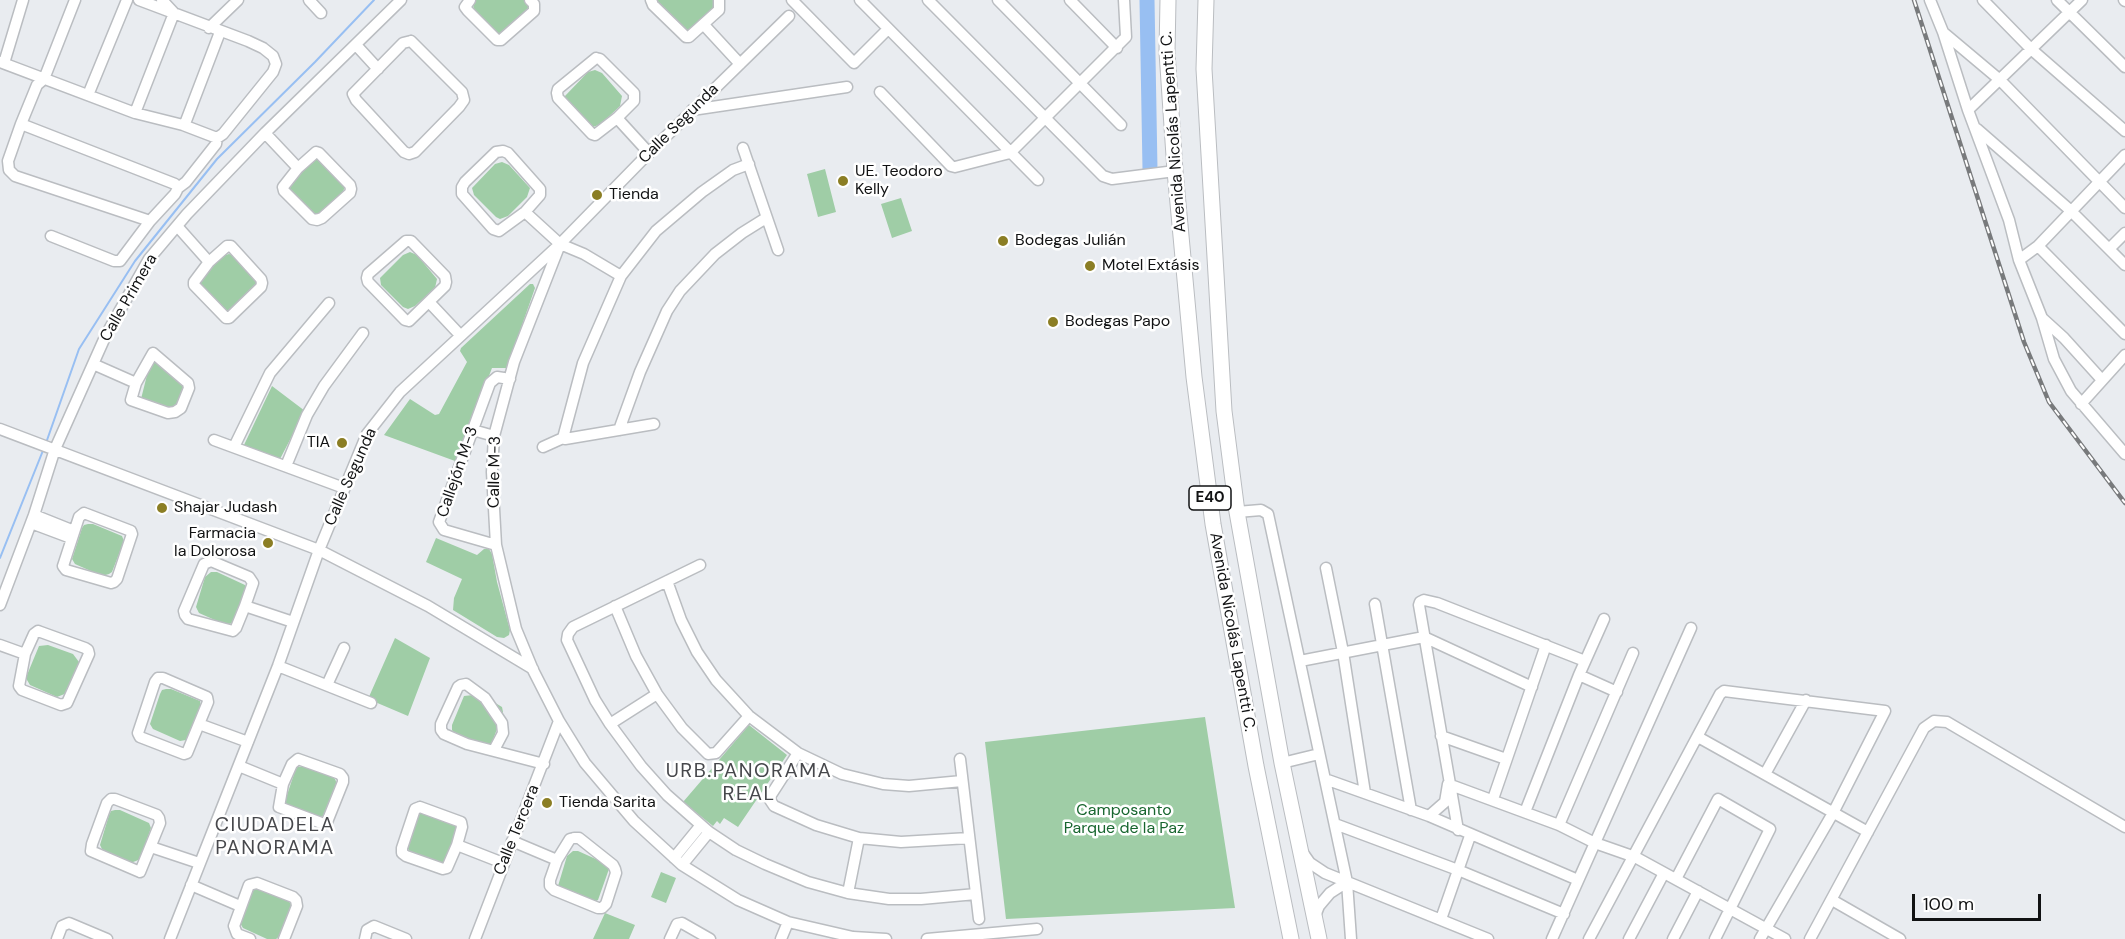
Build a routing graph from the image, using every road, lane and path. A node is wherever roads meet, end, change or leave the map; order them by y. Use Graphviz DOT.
graph roads {
  1 [pos="24,0"];
  2 [pos="75,0"];
  3 [pos="127,0"];
  4 [pos="139,0"];
  5 [pos="238,0"];
  6 [pos="309,0"];
  7 [pos="401,0"];
  8 [pos="470,0"];
  9 [pos="530,0"];
  10 [pos="651,0"];
  11 [pos="719,0"];
  12 [pos="792,0"];
  13 [pos="860,0"];
  14 [pos="928,0"];
  15 [pos="998,0"];
  16 [pos="1070,0"];
  17 [pos="1124,0"];
  18 [pos="1168,0"];
  19 [pos="1206,0"];
  20 [pos="1930,0"];
  21 [pos="1983,0"];
  22 [pos="2057,0"];
  23 [pos="2082,0"];
  24 [pos="160,2"];
  25 [pos="174,13"];
  26 [pos="321,13"];
  27 [pos="2070,13"];
  28 [pos="789,16"];
  29 [pos="704,25"];
  30 [pos="888,29"];
  31 [pos="215,30"];
  32 [pos="1943,32"];
  33 [pos="356,45"];
  34 [pos="1117,48"];
  35 [pos="2031,49"];
  36 [pos="2,62"];
  37 [pos="740,64"];
  38 [pos="2125,67"];
  39 [pos="378,69"];
  40 [pos="44,79"];
  41 [pos="2000,80"];
  42 [pos="1081,84"];
  43 [pos="847,87"];
  44 [pos="880,92"];
  45 [pos="88,95"];
  46 [pos="692,110"];
  47 [pos="1968,110"];
  48 [pos="135,113"];
  49 [pos="617,118"];
  50 [pos="1045,119"];
  51 [pos="21,124"];
  52 [pos="183,125"];
  53 [pos="1122,125"];
  54 [pos="1975,128"];
  55 [pos="2125,131"];
  56 [pos="265,133"];
  57 [pos="217,138"];
  58 [pos="743,148"];
  59 [pos="649,153"];
  60 [pos="1010,153"];
  61 [pos="2125,155"];
  62 [pos="748,164"];
  63 [pos="298,168"];
  64 [pos="1175,171"];
  65 [pos="1038,180"];
  66 [pos="2099,182"];
  67 [pos="178,188"];
  68 [pos="2125,208"];
  69 [pos="2070,210"];
  70 [pos="525,212"];
  71 [pos="766,218"];
  72 [pos="150,221"];
  73 [pos="177,226"];
  74 [pos="2125,233"];
  75 [pos="51,236"];
  76 [pos="560,244"];
  77 [pos="2038,246"];
  78 [pos="2109,249"];
  79 [pos="778,250"];
  80 [pos="2019,260"];
  81 [pos="209,262"];
  82 [pos="2125,264"];
  83 [pos="621,276"];
  84 [pos="429,302"];
  85 [pos="329,303"];
  86 [pos="2042,318"];
  87 [pos="363,333"];
  88 [pos="2125,334"];
  89 [pos="460,335"];
  90 [pos="2125,355"];
  91 [pos="93,364"];
  92 [pos="510,380"];
  93 [pos="2102,380"];
  94 [pos="136,383"];
  95 [pos="2081,404"];
  96 [pos="654,424"];
  97 [pos="0,429"];
  98 [pos="618,429"];
  99 [pos="473,430"];
  100 [pos="494,436"];
  101 [pos="563,438"];
  102 [pos="214,440"];
  103 [pos="234,447"];
  104 [pos="543,447"];
  105 [pos="55,449"];
  106 [pos="2125,454"];
  107 [pos="286,466"];
  108 [pos="344,488"];
  109 [pos="1237,512"];
  110 [pos="32,519"];
  111 [pos="73,534"];
  112 [pos="496,545"];
  113 [pos="319,550"];
  114 [pos="700,565"];
  115 [pos="1326,568"];
  116 [pos="667,581"];
  117 [pos="1375,604"];
  118 [pos="0,605"];
  119 [pos="245,606"];
  120 [pos="615,606"];
  121 [pos="1604,619"];
  122 [pos="293,622"];
  123 [pos="1691,628"];
  124 [pos="1424,637"];
  125 [pos="0,645"];
  126 [pos="1546,645"];
  127 [pos="1381,646"];
  128 [pos="344,648"];
  129 [pos="1342,652"];
  130 [pos="0,653"];
  131 [pos="1633,653"];
  132 [pos="25,657"];
  133 [pos="1300,661"];
  134 [pos="1586,661"];
  135 [pos="278,666"];
  136 [pos="533,670"];
  137 [pos="1579,675"];
  138 [pos="327,685"];
  139 [pos="1532,687"];
  140 [pos="1617,692"];
  141 [pos="657,694"];
  142 [pos="1806,700"];
  143 [pos="371,703"];
  144 [pos="749,716"];
  145 [pos="559,721"];
  146 [pos="200,724"];
  147 [pos="610,724"];
  148 [pos="1441,736"];
  149 [pos="1698,737"];
  150 [pos="248,742"];
  151 [pos="494,750"];
  152 [pos="798,753"];
  153 [pos="1318,754"];
  154 [pos="960,759"];
  155 [pos="1506,759"];
  156 [pos="1282,763"];
  157 [pos="544,764"];
  158 [pos="238,765"];
  159 [pos="1764,774"];
  160 [pos="1325,779"];
  161 [pos="962,781"];
  162 [pos="283,784"];
  163 [pos="1448,784"];
  164 [pos="1365,793"];
  165 [pos="1493,799"];
  166 [pos="1411,810"];
  167 [pos="1525,812"];
  168 [pos="1833,813"];
  169 [pos="1429,816"];
  170 [pos="1335,824"];
  171 [pos="1559,825"];
  172 [pos="2124,825"];
  173 [pos="705,828"];
  174 [pos="1458,830"];
  175 [pos="1868,832"];
  176 [pos="1470,836"];
  177 [pos="859,838"];
  178 [pos="969,838"];
  179 [pos="512,842"];
  180 [pos="1595,843"];
  181 [pos="457,845"];
  182 [pos="151,847"];
  183 [pos="1301,850"];
  184 [pos="1635,857"];
  185 [pos="557,860"];
  186 [pos="678,861"];
  187 [pos="199,863"];
  188 [pos="503,863"];
  189 [pos="1458,870"];
  190 [pos="1664,873"];
  191 [pos="1676,879"];
  192 [pos="1578,880"];
  193 [pos="1347,882"];
  194 [pos="191,885"];
  195 [pos="1698,891"];
  196 [pos="848,893"];
  197 [pos="976,894"];
  198 [pos="1832,900"];
  199 [pos="240,906"];
  200 [pos="1731,909"];
  201 [pos="1564,914"];
  202 [pos="1315,917"];
  203 [pos="979,919"];
  204 [pos="1441,919"];
  205 [pos="788,922"];
  206 [pos="1766,928"];
  207 [pos="1037,929"];
  208 [pos="1485,938"];
  209 [pos="57,939"];
  210 [pos="108,939"];
  211 [pos="170,939"];
  212 [pos="250,939"];
  213 [pos="284,939"];
  214 [pos="364,939"];
  215 [pos="406,939"];
  216 [pos="475,939"];
  217 [pos="670,939"];
  218 [pos="710,939"];
  219 [pos="781,939"];
  220 [pos="886,939"];
  221 [pos="927,939"];
  222 [pos="1291,939"];
  223 [pos="1319,939"];
  224 [pos="1351,939"];
  225 [pos="1552,939"];
  226 [pos="1589,939"];
  227 [pos="1629,939"];
  228 [pos="1673,939"];
  229 [pos="1715,939"];
  230 [pos="1760,939"];
  231 [pos="1785,939"];
  232 [pos="1810,939"];
  233 [pos="1900,939"];
  1 -- 36 [label="street"];
  2 -- 40 [label="street"];
  3 -- 45 [label="street"];
  4 -- 24 [label="street"];
  5 -- 31 [label="street"];
  6 -- 26 [label="street"];
  7 -- 33 [label="street, Calle Primera"];
  8 -- 9 [label="street"];
  10 -- 29 [label="street"];
  11 -- 29 [label="street"];
  12 -- 30 [label="street"];
  13 -- 30 [label="street"];
  14 -- 50 [label="street"];
  15 -- 42 [label="street"];
  16 -- 34 [label="street"];
  17 -- 34 [label="street"];
  18 -- 64 [label="highway, Avenida Nicolás Lapentti C. / E40"];
  19 -- 109 [label="highway, Avenida Nicolás Lapentti C. / E40"];
  20 -- 32 [label="street"];
  21 -- 35 [label="street"];
  22 -- 27 [label="street"];
  23 -- 27 [label="street"];
  24 -- 25 [label="street"];
  25 -- 31 [label="street"];
  25 -- 48 [label="street"];
  27 -- 35 [label="street"];
  27 -- 38 [label="street"];
  28 -- 37 [label="street, Calle Segunda"];
  29 -- 37 [label="street"];
  30 -- 60 [label="street"];
  31 -- 52 [label="street"];
  31 -- 57 [label="street"];
  32 -- 41 [label="street"];
  32 -- 47 [label="street"];
  33 -- 39 [label="street"];
  33 -- 56 [label="street, Calle Primera"];
  34 -- 42 [label="street"];
  35 -- 41 [label="street"];
  35 -- 55 [label="street"];
  36 -- 40 [label="street"];
  37 -- 46 [label="street, Calle Segunda"];
  39 -- 39 [label="street"];
  40 -- 45 [label="street"];
  40 -- 51 [label="street"];
  41 -- 47 [label="street"];
  41 -- 66 [label="street"];
  42 -- 50 [label="street"];
  42 -- 53 [label="street"];
  43 -- 46 [label="street"];
  44 -- 60 [label="street"];
  45 -- 48 [label="street"];
  46 -- 59 [label="street, Calle Segunda"];
  47 -- 54 [label="street"];
  48 -- 52 [label="street"];
  49 -- 49 [label="street"];
  49 -- 59 [label="street"];
  50 -- 60 [label="street"];
  50 -- 64 [label="street"];
  51 -- 67 [label="street"];
  51 -- 72 [label="street"];
  52 -- 57 [label="street"];
  54 -- 69 [label="street"];
  54 -- 80 [label="street"];
  56 -- 63 [label="street"];
  56 -- 73 [label="street, Calle Primera"];
  57 -- 67 [label="street"];
  58 -- 62 [label="street"];
  59 -- 76 [label="street, Calle Segunda"];
  60 -- 65 [label="street"];
  61 -- 66 [label="street"];
  62 -- 71 [label="street"];
  62 -- 83 [label="street"];
  63 -- 63 [label="street"];
  64 -- 222 [label="highway, Avenida Nicolás Lapentti C. / E40"];
  66 -- 68 [label="street"];
  66 -- 69 [label="street"];
  67 -- 72 [label="street"];
  69 -- 77 [label="street"];
  69 -- 78 [label="street"];
  70 -- 70 [label="street"];
  70 -- 76 [label="street"];
  71 -- 79 [label="street"];
  71 -- 98 [label="street"];
  72 -- 75 [label="street"];
  73 -- 81 [label="street"];
  73 -- 91 [label="street, Calle Primera"];
  74 -- 78 [label="street"];
  76 -- 83 [label="street"];
  76 -- 89 [label="street, Calle Segunda"];
  76 -- 92 [label="street, Calle M-3"];
  77 -- 80 [label="street"];
  77 -- 88 [label="street"];
  78 -- 82 [label="street"];
  80 -- 86 [label="street"];
  81 -- 81 [label="street"];
  83 -- 101 [label="street"];
  84 -- 84 [label="street"];
  84 -- 89 [label="street"];
  85 -- 103 [label="street"];
  86 -- 93 [label="street"];
  86 -- 95 [label="street"];
  87 -- 107 [label="street"];
  89 -- 108 [label="street, Calle Segunda"];
  90 -- 93 [label="street"];
  91 -- 94 [label="street"];
  91 -- 105 [label="street, Calle Primera"];
  92 -- 99 [label="street, Callejón M-3"];
  92 -- 100 [label="street, Calle M-3"];
  93 -- 95 [label="street"];
  94 -- 94 [label="street"];
  95 -- 106 [label="street"];
  96 -- 98 [label="street"];
  97 -- 105 [label="street"];
  98 -- 101 [label="street"];
  99 -- 100 [label="street"];
  99 -- 112 [label="street, Callejón M-3"];
  100 -- 112 [label="street, Calle M-3"];
  101 -- 104 [label="street"];
  102 -- 103 [label="street"];
  103 -- 107 [label="street"];
  105 -- 110 [label="street, Calle Primera"];
  105 -- 113 [label="street"];
  107 -- 108 [label="street"];
  108 -- 113 [label="street, Calle Segunda"];
  109 -- 133 [label="street"];
  109 -- 156 [label="highway, Avenida Nicolás Lapentti C. / E40"];
  110 -- 111 [label="street"];
  110 -- 118 [label="street, Calle Primera"];
  111 -- 111 [label="street"];
  112 -- 136 [label="street, Calle M-3"];
  113 -- 122 [label="street, Calle Segunda"];
  113 -- 136 [label="street"];
  114 -- 116 [label="street"];
  115 -- 129 [label="street"];
  116 -- 120 [label="street"];
  116 -- 144 [label="street"];
  117 -- 127 [label="street"];
  119 -- 119 [label="street"];
  119 -- 122 [label="street"];
  120 -- 141 [label="street"];
  120 -- 147 [label="street"];
  121 -- 134 [label="street"];
  122 -- 135 [label="street, Calle Segunda"];
  123 -- 180 [label="street"];
  124 -- 126 [label="street"];
  124 -- 127 [label="street"];
  124 -- 139 [label="street"];
  124 -- 148 [label="street"];
  125 -- 132 [label="street"];
  126 -- 134 [label="street"];
  126 -- 139 [label="street"];
  127 -- 129 [label="street"];
  127 -- 166 [label="street"];
  128 -- 138 [label="street"];
  129 -- 133 [label="street"];
  129 -- 164 [label="street"];
  130 -- 132 [label="street"];
  131 -- 140 [label="street"];
  132 -- 132 [label="street"];
  133 -- 153 [label="street"];
  134 -- 137 [label="street"];
  135 -- 138 [label="street"];
  135 -- 150 [label="street, Calle Segunda"];
  136 -- 145 [label="street, Calle M-3"];
  137 -- 140 [label="street"];
  137 -- 167 [label="street"];
  138 -- 143 [label="street"];
  139 -- 155 [label="street"];
  140 -- 171 [label="street"];
  141 -- 144 [label="street"];
  141 -- 147 [label="street"];
  142 -- 149 [label="street"];
  142 -- 159 [label="street"];
  142 -- 168 [label="street"];
  144 -- 152 [label="street"];
  145 -- 157 [label="street, Calle Tercera"];
  145 -- 186 [label="street, Calle M-3"];
  146 -- 146 [label="street"];
  146 -- 150 [label="street"];
  147 -- 173 [label="street"];
  148 -- 155 [label="street"];
  148 -- 163 [label="street"];
  149 -- 159 [label="street"];
  149 -- 184 [label="street"];
  150 -- 158 [label="street, Calle Segunda"];
  151 -- 151 [label="street"];
  151 -- 157 [label="street"];
  152 -- 161 [label="street"];
  152 -- 177 [label="street"];
  153 -- 156 [label="street"];
  153 -- 160 [label="street"];
  154 -- 161 [label="street"];
  155 -- 165 [label="street"];
  156 -- 183 [label="highway, Avenida Nicolás Lapentti C. / E40"];
  157 -- 179 [label="street, Calle Tercera"];
  158 -- 162 [label="street"];
  158 -- 187 [label="street, Calle Segunda"];
  159 -- 168 [label="street"];
  160 -- 164 [label="street"];
  160 -- 170 [label="street"];
  161 -- 178 [label="street"];
  162 -- 162 [label="street"];
  163 -- 165 [label="street"];
  163 -- 169 [label="street"];
  163 -- 174 [label="street"];
  164 -- 166 [label="street"];
  165 -- 167 [label="street"];
  166 -- 169 [label="street"];
  167 -- 171 [label="street"];
  168 -- 175 [label="street"];
  168 -- 206 [label="street"];
  169 -- 174 [label="street"];
  170 -- 189 [label="street"];
  170 -- 193 [label="street"];
  171 -- 180 [label="street"];
  172 -- 175 [label="street"];
  173 -- 186 [label="street"];
  173 -- 196 [label="street"];
  174 -- 176 [label="street"];
  175 -- 198 [label="street"];
  176 -- 189 [label="street"];
  176 -- 192 [label="street"];
  177 -- 178 [label="street"];
  177 -- 196 [label="street"];
  178 -- 197 [label="street"];
  179 -- 185 [label="street"];
  179 -- 188 [label="street, Calle Tercera"];
  180 -- 184 [label="street"];
  180 -- 192 [label="street"];
  181 -- 181 [label="street"];
  181 -- 188 [label="street"];
  182 -- 182 [label="street"];
  182 -- 187 [label="street"];
  183 -- 193 [label="street"];
  183 -- 202 [label="highway, Avenida Nicolás Lapentti C. / E40"];
  184 -- 190 [label="street"];
  184 -- 226 [label="street"];
  185 -- 185 [label="street"];
  186 -- 205 [label="street, Calle M-3"];
  187 -- 194 [label="street, Calle Segunda"];
  188 -- 216 [label="street, Calle Tercera"];
  189 -- 201 [label="street"];
  189 -- 204 [label="street"];
  190 -- 191 [label="street"];
  190 -- 227 [label="street"];
  191 -- 195 [label="street"];
  191 -- 200 [label="street"];
  192 -- 201 [label="street"];
  193 -- 202 [label="street"];
  193 -- 204 [label="street"];
  193 -- 224 [label="street"];
  194 -- 199 [label="street"];
  194 -- 211 [label="street, Calle Segunda"];
  195 -- 200 [label="street"];
  195 -- 228 [label="street"];
  196 -- 197 [label="street"];
  197 -- 203 [label="street"];
  198 -- 232 [label="street"];
  198 -- 233 [label="street"];
  199 -- 212 [label="street"];
  199 -- 213 [label="street"];
  200 -- 206 [label="street"];
  200 -- 229 [label="street"];
  201 -- 225 [label="street"];
  202 -- 223 [label="highway, Avenida Nicolás Lapentti C. / E40"];
  204 -- 208 [label="street"];
  205 -- 219 [label="street"];
  205 -- 220 [label="street, Calle M-3"];
  206 -- 230 [label="street"];
  206 -- 231 [label="street"];
  207 -- 221 [label="street"];
  209 -- 210 [label="street"];
  214 -- 215 [label="street"];
  217 -- 218 [label="street"];
}
